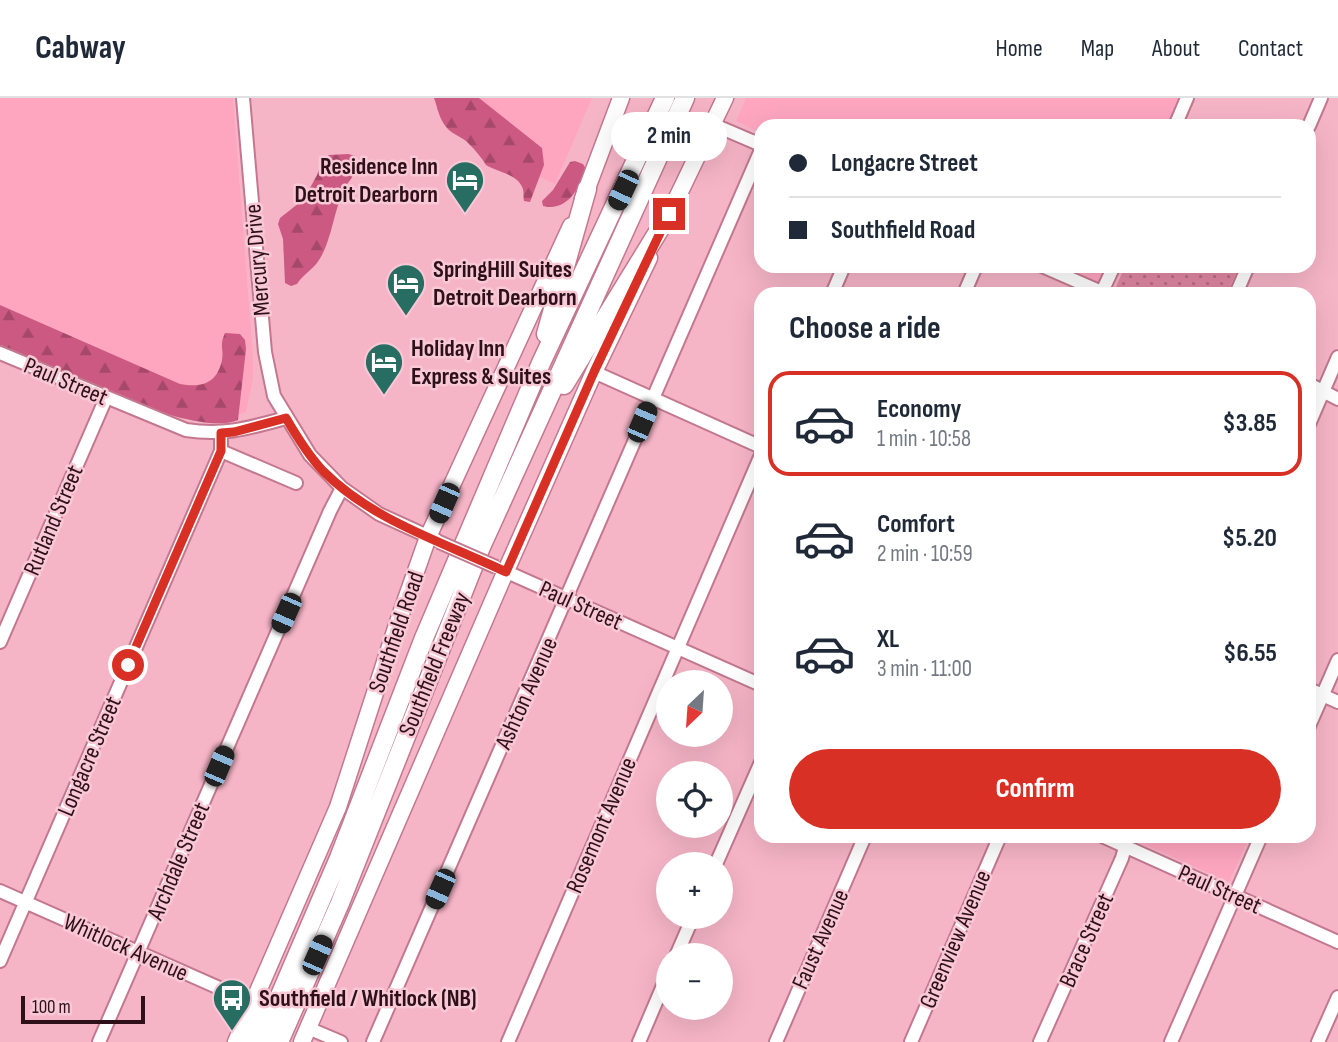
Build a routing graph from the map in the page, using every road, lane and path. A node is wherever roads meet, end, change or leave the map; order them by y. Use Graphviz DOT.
graph roads {
  1 [pos="243,98"];
  2 [pos="621,98"];
  3 [pos="665,98"];
  4 [pos="685,98"];
  5 [pos="725,98"];
  6 [pos="1187,98"];
  7 [pos="1321,98"];
  8 [pos="1178,119"];
  9 [pos="1312,119"];
  10 [pos="712,124"];
  11 [pos="754,145"];
  12 [pos="754,164"];
  13 [pos="587,189"];
  14 [pos="669,214"];
  15 [pos="1058,273"];
  16 [pos="1089,287"];
  17 [pos="0,353"];
  18 [pos="1338,357"];
  19 [pos="541,363"];
  20 [pos="594,372"];
  21 [pos="1316,387"];
  22 [pos="1324,390"];
  23 [pos="106,398"];
  24 [pos="653,398"];
  25 [pos="1338,399"];
  26 [pos="1316,408"];
  27 [pos="542,413"];
  28 [pos="286,418"];
  29 [pos="221,433"];
  30 [pos="754,444"];
  31 [pos="221,451"];
  32 [pos="754,471"];
  33 [pos="296,483"];
  34 [pos="342,488"];
  35 [pos="434,540"];
  36 [pos="501,569"];
  37 [pos="566,599"];
  38 [pos="0,642"];
  39 [pos="677,648"];
  40 [pos="1338,660"];
  41 [pos="754,682"];
  42 [pos="1316,692"];
  43 [pos="1322,695"];
  44 [pos="1338,702"];
  45 [pos="1316,709"];
  46 [pos="754,778"];
  47 [pos="862,843"];
  48 [pos="997,843"];
  49 [pos="1126,843"];
  50 [pos="1130,843"];
  51 [pos="1258,843"];
  52 [pos="721,852"];
  53 [pos="0,891"];
  54 [pos="1235,896"];
  55 [pos="25,902"];
  56 [pos="315,912"];
  57 [pos="1338,942"];
  58 [pos="138,952"];
  59 [pos="317,955"];
  60 [pos="0,961"];
  61 [pos="1338,997"];
  62 [pos="656,1002"];
  63 [pos="253,1003"];
  64 [pos="305,1035"];
  65 [pos="99,1042"];
  66 [pos="236,1042"];
  67 [pos="246,1042"];
  68 [pos="260,1042"];
  69 [pos="279,1042"];
  70 [pos="285,1042"];
  71 [pos="341,1042"];
  72 [pos="373,1042"];
  73 [pos="509,1042"];
  74 [pos="639,1042"];
  75 [pos="776,1042"];
  76 [pos="911,1042"];
  77 [pos="1040,1042"];
  78 [pos="1171,1042"];
  79 [pos="1318,1042"];
  1 -- 28 [label="street, Mercury Drive"];
  2 -- 13 [label="main road, Southfield Road"];
  3 -- 19 [label="highway, Southfield Freeway"];
  4 -- 27 [label="highway, Southfield Freeway"];
  5 -- 10 [label="main road"];
  6 -- 8 [label="street"];
  7 -- 9 [label="street"];
  10 -- 11 [label="street"];
  10 -- 14 [label="main road"];
  12 -- 24 [label="street, Ashton Avenue"];
  13 -- 19 [label="highway"];
  13 -- 35 [label="main road, Southfield Road"];
  14 -- 20 [label="main road"];
  14 -- 27 [label="highway"];
  15 -- 16 [label="street"];
  17 -- 23 [label="street, Paul Street"];
  18 -- 22 [label="street"];
  19 -- 56 [label="highway, Southfield Freeway"];
  20 -- 24 [label="street"];
  20 -- 36 [label="main road"];
  21 -- 22 [label="street"];
  22 -- 25 [label="street"];
  22 -- 26 [label="street"];
  23 -- 29 [label="street, Paul Street"];
  23 -- 38 [label="street, Rutland Street"];
  24 -- 30 [label="street"];
  24 -- 37 [label="street, Ashton Avenue"];
  27 -- 59 [label="highway, Southfield Freeway"];
  28 -- 29 [label="street, Paul Street"];
  28 -- 34 [label="street, Paul Street"];
  29 -- 31 [label="street, Longacre Street"];
  31 -- 33 [label="street"];
  31 -- 55 [label="street, Longacre Street"];
  32 -- 39 [label="street, Rosemont Avenue"];
  34 -- 35 [label="street, Paul Street"];
  34 -- 58 [label="street, Archdale Street"];
  35 -- 36 [label="street, Paul Street, bridge"];
  35 -- 63 [label="main road, Southfield Road"];
  36 -- 37 [label="street, Paul Street"];
  36 -- 64 [label="main road"];
  37 -- 39 [label="street, Paul Street"];
  37 -- 72 [label="street, Ashton Avenue"];
  39 -- 41 [label="street, Paul Street"];
  39 -- 73 [label="street, Rosemont Avenue"];
  40 -- 43 [label="street"];
  42 -- 43 [label="street"];
  43 -- 44 [label="street"];
  43 -- 45 [label="street"];
  46 -- 52 [label="street"];
  47 -- 75 [label="street, Faust Avenue"];
  48 -- 76 [label="street, Greenview Avenue"];
  49 -- 77 [label="street, Brace Street"];
  50 -- 54 [label="street, Paul Street"];
  51 -- 54 [label="street"];
  53 -- 55 [label="street, Whitlock Avenue"];
  54 -- 57 [label="street, Paul Street"];
  54 -- 78 [label="street"];
  55 -- 58 [label="street, Whitlock Avenue"];
  55 -- 60 [label="street, Longacre Street"];
  56 -- 67 [label="highway"];
  56 -- 68 [label="highway, Southfield Freeway"];
  58 -- 63 [label="street, Whitlock Avenue"];
  58 -- 65 [label="street, Archdale Street"];
  59 -- 69 [label="highway, Southfield Freeway"];
  59 -- 70 [label="highway"];
  61 -- 79 [label="street"];
  62 -- 74 [label="street"];
  63 -- 66 [label="main road, Southfield Road"];
  64 -- 71 [label="street"];
}
